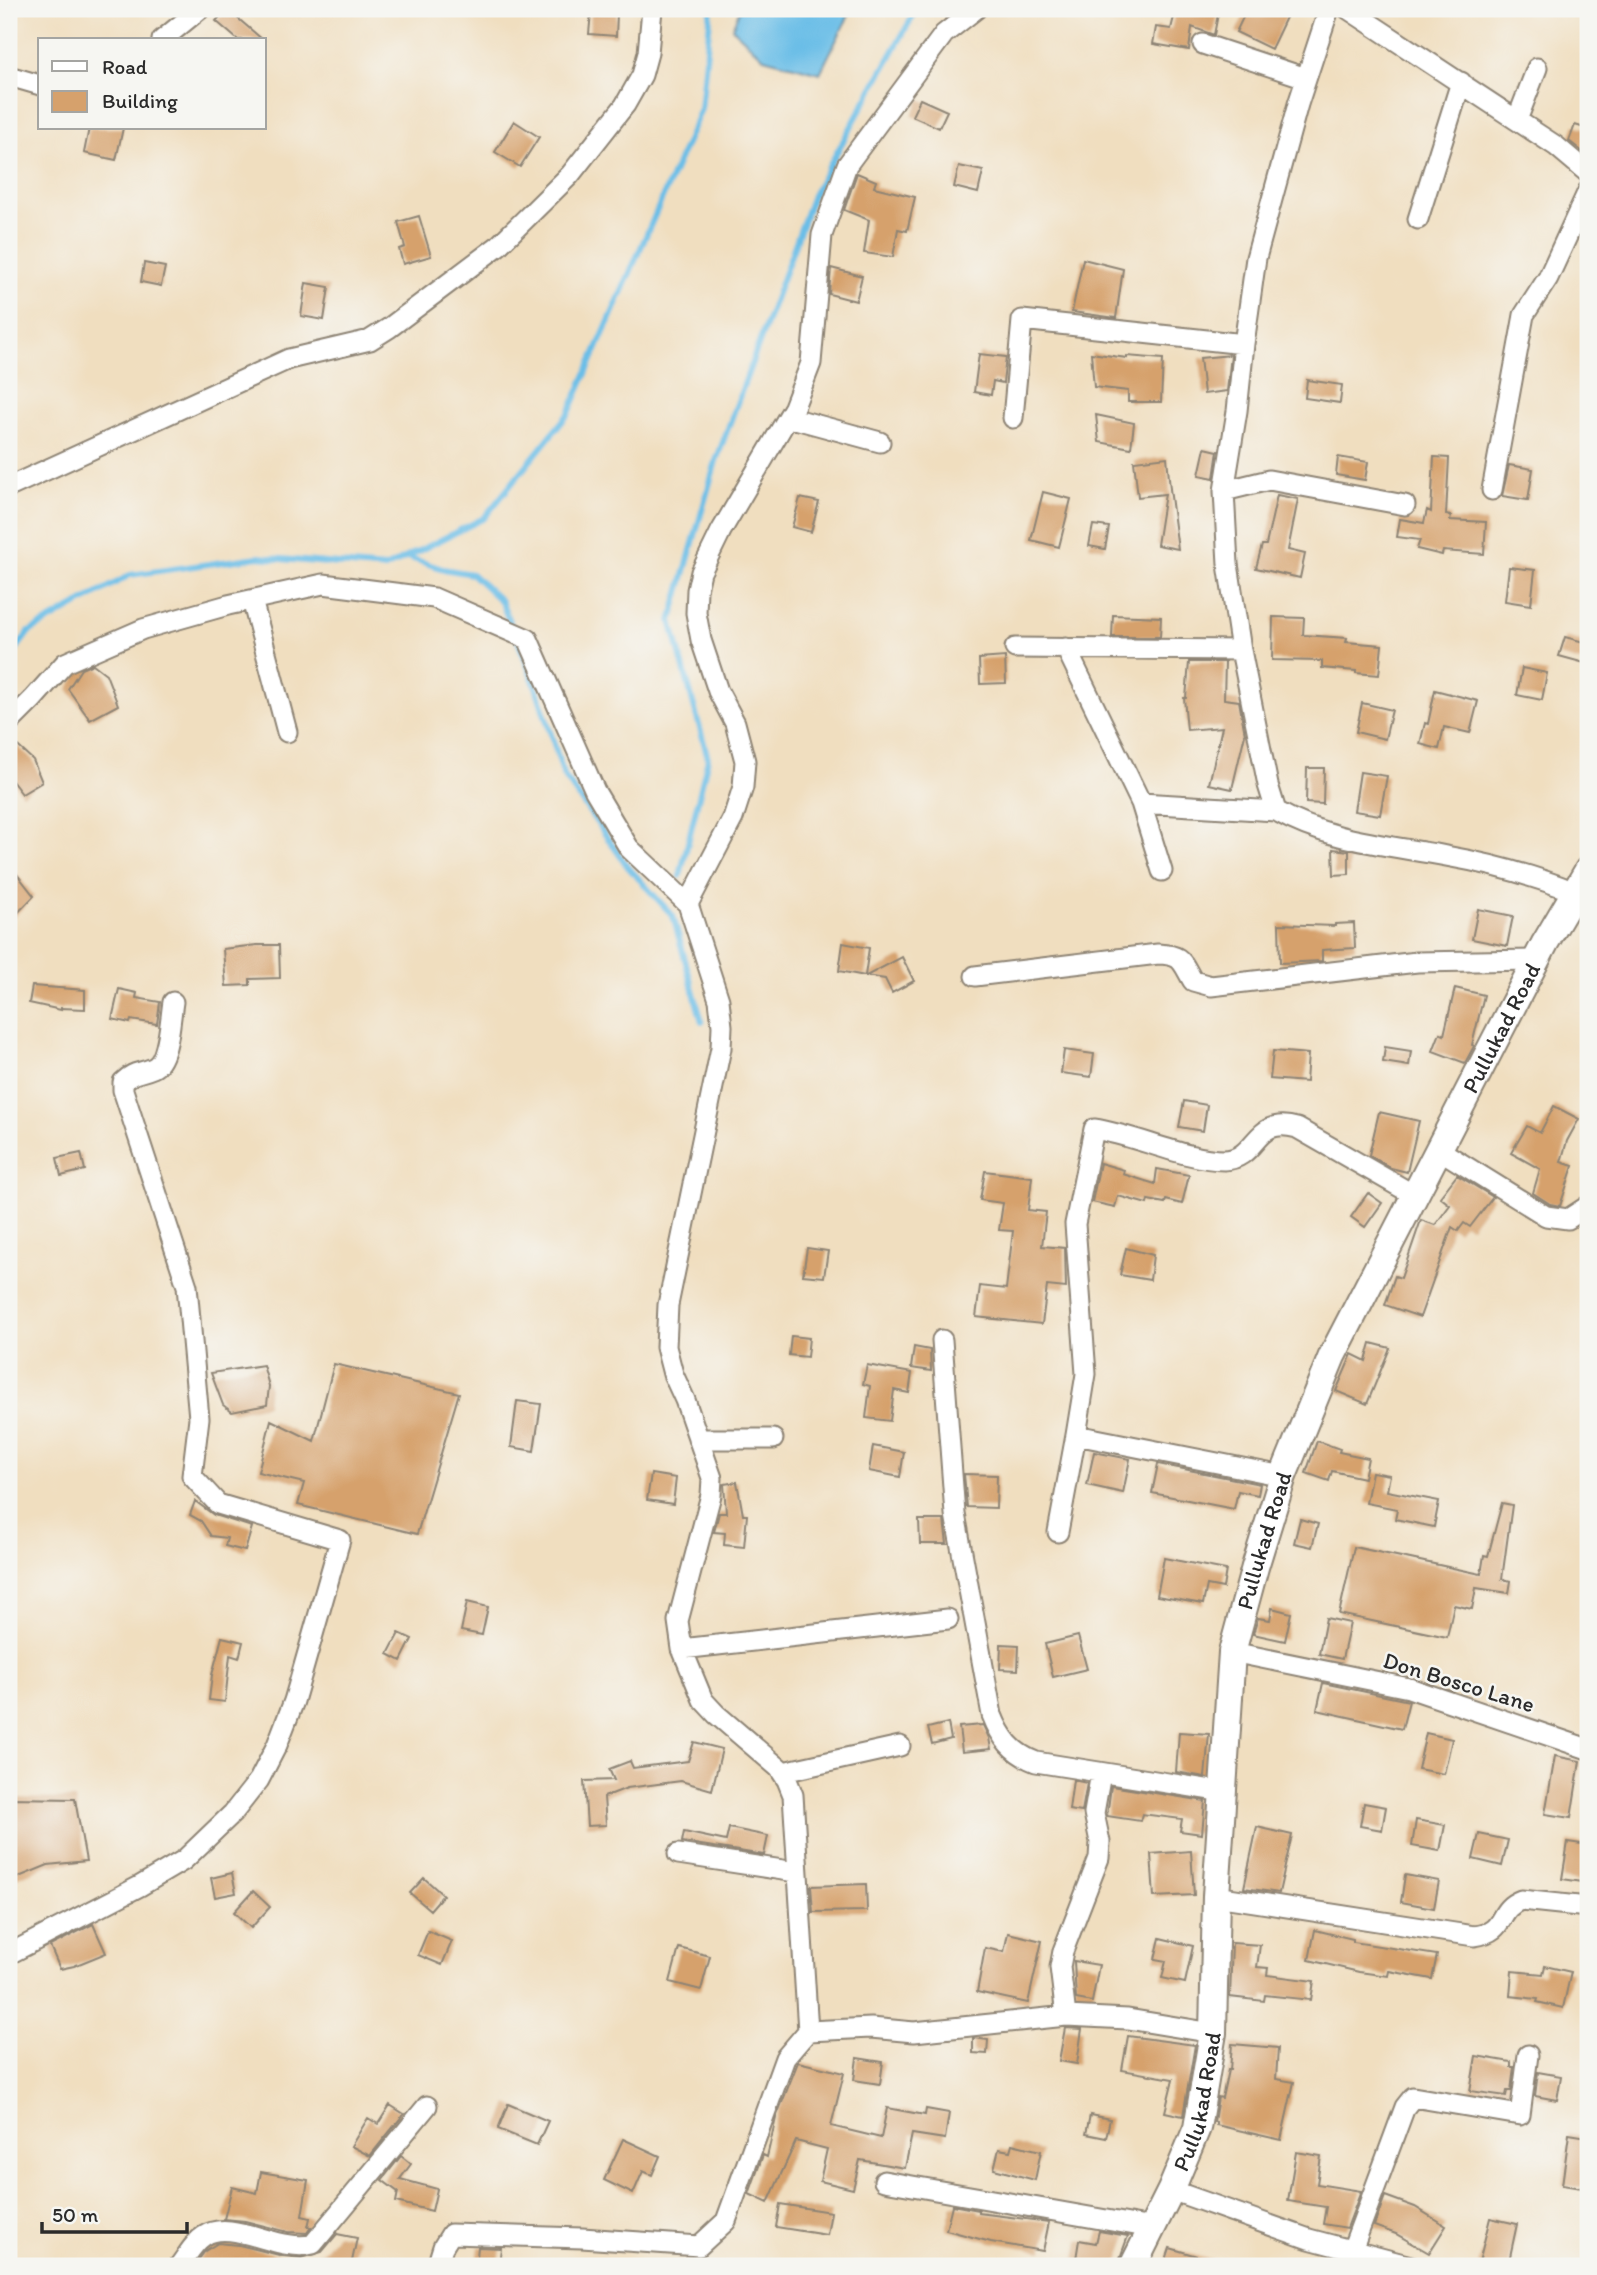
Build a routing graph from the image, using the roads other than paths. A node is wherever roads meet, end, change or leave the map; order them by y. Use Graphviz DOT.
graph roads {
  1 [pos="200,9"];
  2 [pos="652,9"];
  3 [pos="976,9"];
  4 [pos="1329,9"];
  5 [pos="1348,9"];
  6 [pos="164,38"];
  7 [pos="1203,44"];
  8 [pos="1537,68"];
  9 [pos="9,76"];
  10 [pos="1307,78"];
  11 [pos="1461,82"];
  12 [pos="38,84"];
  13 [pos="1517,120"];
  14 [pos="1588,173"];
  15 [pos="1588,191"];
  16 [pos="1418,219"];
  17 [pos="1244,344"];
  18 [pos="788,417"];
  19 [pos="1013,418"];
  20 [pos="880,442"];
  21 [pos="9,486"];
  22 [pos="1492,490"];
  23 [pos="1224,491"];
  24 [pos="1405,505"];
  25 [pos="252,600"];
  26 [pos="1015,648"];
  27 [pos="1066,648"];
  28 [pos="1241,650"];
  29 [pos="9,723"];
  30 [pos="287,732"];
  31 [pos="1142,803"];
  32 [pos="1276,811"];
  33 [pos="1588,870"];
  34 [pos="1162,871"];
  35 [pos="1575,892"];
  36 [pos="688,905"];
  37 [pos="1536,960"];
  38 [pos="975,976"];
  39 [pos="173,1002"];
  40 [pos="1438,1149"];
  41 [pos="1414,1195"];
  42 [pos="1588,1206"];
  43 [pos="942,1340"];
  44 [pos="1076,1434"];
  45 [pos="698,1439"];
  46 [pos="773,1439"];
  47 [pos="1283,1476"];
  48 [pos="1058,1532"];
  49 [pos="948,1619"];
  50 [pos="682,1649"];
  51 [pos="1232,1652"];
  52 [pos="901,1746"];
  53 [pos="1588,1749"];
  54 [pos="783,1772"];
  55 [pos="1101,1773"];
  56 [pos="1224,1792"];
  57 [pos="678,1854"];
  58 [pos="796,1872"];
  59 [pos="1216,1896"];
  60 [pos="1588,1907"];
  61 [pos="9,1954"];
  62 [pos="1066,2016"];
  63 [pos="808,2031"];
  64 [pos="1213,2033"];
  65 [pos="1528,2055"];
  66 [pos="427,2106"];
  67 [pos="884,2181"];
  68 [pos="1171,2190"];
  69 [pos="1153,2228"];
  70 [pos="1361,2257"];
  71 [pos="179,2266"];
  72 [pos="437,2266"];
  73 [pos="1133,2266"];
  74 [pos="1412,2266"];
  1 -- 6 [label="street"];
  2 -- 21 [label="street"];
  3 -- 18 [label="street"];
  4 -- 10 [label="street"];
  5 -- 11 [label="street"];
  7 -- 10 [label="street"];
  8 -- 13 [label="street"];
  9 -- 12 [label="street"];
  10 -- 17 [label="street"];
  11 -- 13 [label="street"];
  11 -- 16 [label="street"];
  13 -- 14 [label="street"];
  15 -- 22 [label="street"];
  17 -- 19 [label="street"];
  17 -- 23 [label="street"];
  18 -- 20 [label="street"];
  18 -- 36 [label="street"];
  23 -- 24 [label="street"];
  23 -- 28 [label="street"];
  25 -- 29 [label="street"];
  25 -- 30 [label="street"];
  25 -- 36 [label="street"];
  26 -- 27 [label="street"];
  27 -- 28 [label="street"];
  27 -- 31 [label="street"];
  28 -- 32 [label="street"];
  31 -- 32 [label="street"];
  31 -- 34 [label="street"];
  32 -- 35 [label="street"];
  33 -- 35 [label="street, Pullukad Road"];
  35 -- 37 [label="street, Pullukad Road"];
  36 -- 45 [label="street"];
  37 -- 38 [label="street"];
  37 -- 40 [label="street, Pullukad Road"];
  39 -- 61 [label="street"];
  40 -- 41 [label="street, Pullukad Road"];
  40 -- 42 [label="street"];
  41 -- 44 [label="street"];
  41 -- 47 [label="street, Pullukad Road"];
  43 -- 55 [label="street"];
  44 -- 47 [label="street"];
  44 -- 48 [label="street"];
  45 -- 46 [label="street"];
  45 -- 50 [label="street"];
  47 -- 51 [label="street, Pullukad Road"];
  49 -- 50 [label="street"];
  50 -- 54 [label="street"];
  51 -- 53 [label="street, Don Bosco Lane"];
  51 -- 56 [label="street, Pullukad Road"];
  52 -- 54 [label="street"];
  54 -- 58 [label="street"];
  55 -- 56 [label="street"];
  55 -- 62 [label="street"];
  56 -- 59 [label="street, Pullukad Road"];
  57 -- 58 [label="street"];
  58 -- 63 [label="street"];
  59 -- 60 [label="street"];
  59 -- 64 [label="street, Pullukad Road"];
  62 -- 63 [label="street"];
  62 -- 64 [label="street"];
  63 -- 72 [label="street"];
  64 -- 68 [label="street, Pullukad Road"];
  65 -- 70 [label="street"];
  66 -- 71 [label="street"];
  67 -- 69 [label="street"];
  68 -- 69 [label="street, Pullukad Road"];
  68 -- 70 [label="street"];
  69 -- 73 [label="street, Pullukad Road"];
  70 -- 74 [label="street"];
}
